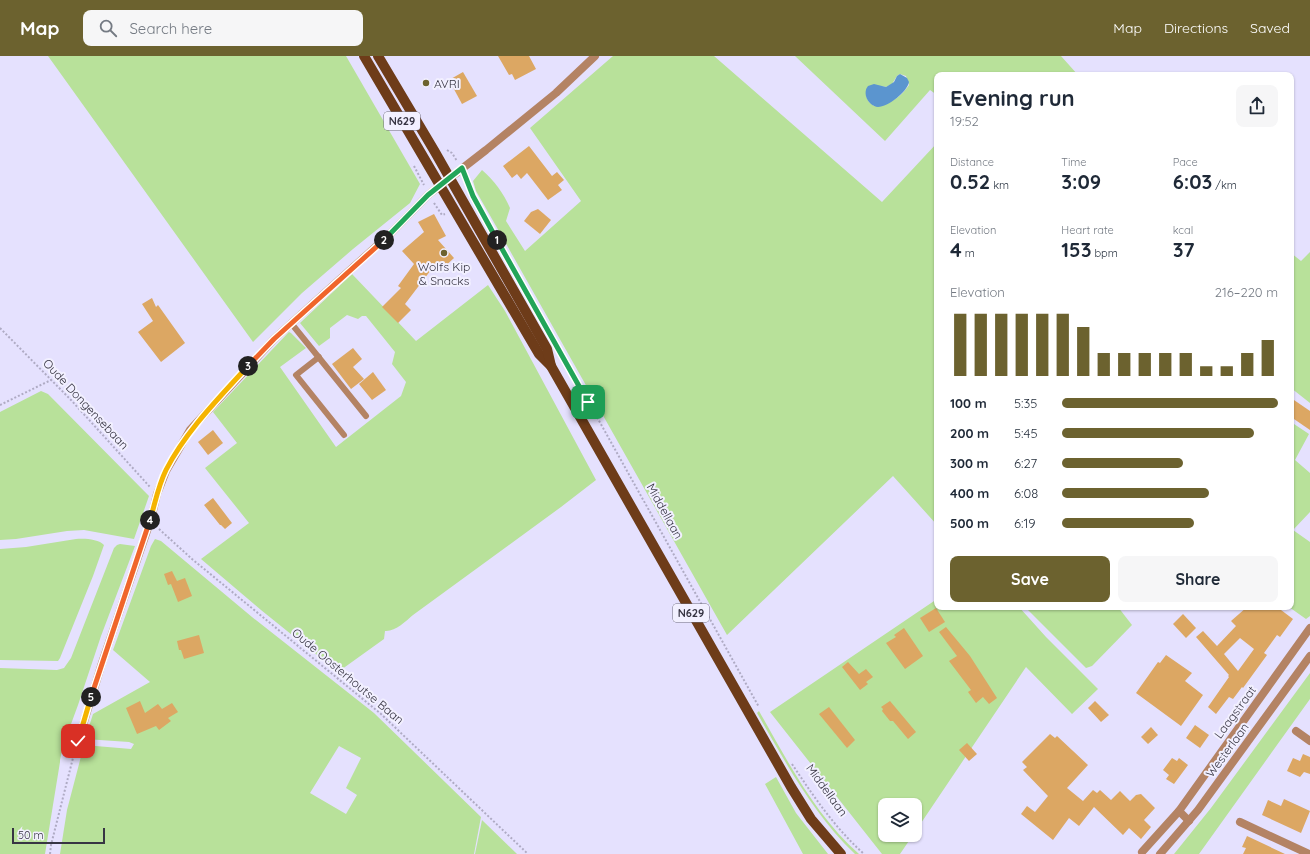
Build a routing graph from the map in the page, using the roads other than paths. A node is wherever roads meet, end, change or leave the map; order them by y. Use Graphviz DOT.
graph roads {
  1 [pos="377,56"];
  2 [pos="595,56"];
  3 [pos="365,59"];
  4 [pos="450,178"];
  5 [pos="440,186"];
  6 [pos="292,322"];
  7 [pos="319,357"];
  8 [pos="551,366"];
  9 [pos="366,416"];
  10 [pos="344,435"];
  11 [pos="1310,628"];
  12 [pos="1310,656"];
  13 [pos="1296,731"];
  14 [pos="78,741"];
  15 [pos="1310,741"];
  16 [pos="1179,811"];
  17 [pos="1189,821"];
  18 [pos="1240,822"];
  19 [pos="1142,852"];
  20 [pos="1303,853"];
  21 [pos="841,854"];
  22 [pos="1160,854"];
  1 -- 3 [label="lane"];
  1 -- 4 [label="main road, N629"];
  2 -- 4 [label="street"];
  3 -- 5 [label="main road, N629"];
  4 -- 5 [label="street"];
  4 -- 8 [label="main road, N629"];
  5 -- 6 [label="street"];
  5 -- 8 [label="main road, N629"];
  6 -- 7 [label="lane"];
  6 -- 14 [label="street"];
  7 -- 9 [label="lane"];
  7 -- 10 [label="lane"];
  8 -- 21 [label="main road, N629"];
  11 -- 16 [label="street, Laagstraat"];
  12 -- 17 [label="street, Westerlaan"];
  13 -- 15 [label="street"];
  16 -- 17 [label="street"];
  16 -- 19 [label="street, Laagstraat"];
  17 -- 22 [label="street, Westerlaan"];
  18 -- 20 [label="street"];
}
